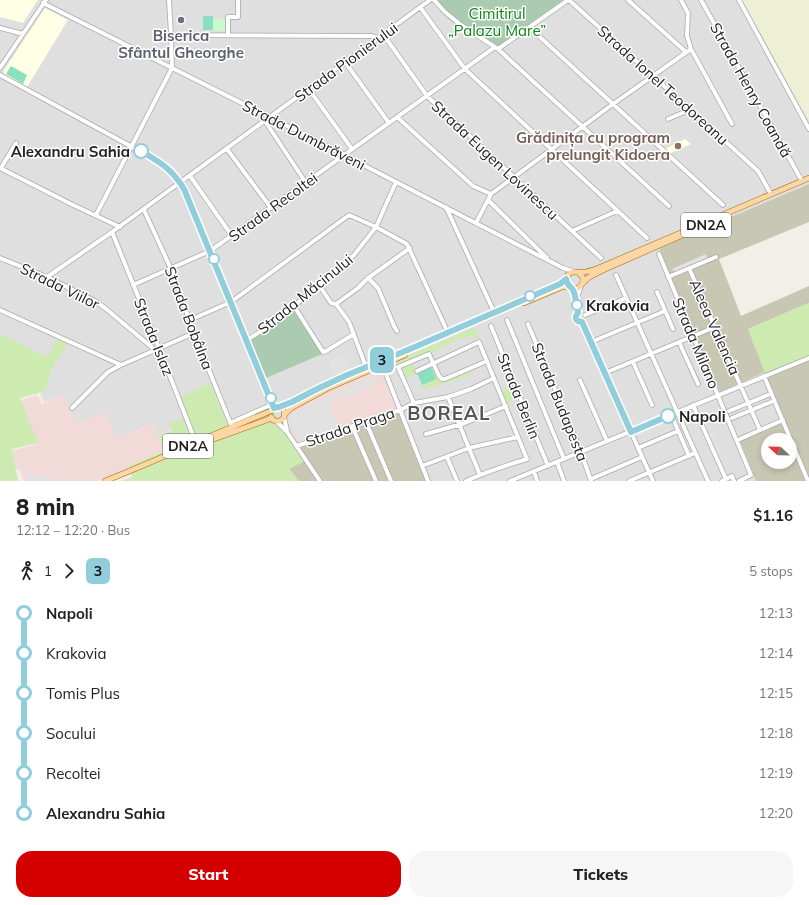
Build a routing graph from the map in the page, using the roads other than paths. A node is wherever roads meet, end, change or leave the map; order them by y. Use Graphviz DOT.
graph roads {
  1 [pos="169,0"];
  2 [pos="238,0"];
  3 [pos="430,0"];
  4 [pos="434,0"];
  5 [pos="568,0"];
  6 [pos="628,0"];
  7 [pos="681,0"];
  8 [pos="701,0"];
  9 [pos="738,0"];
  10 [pos="43,1"];
  11 [pos="420,7"];
  12 [pos="530,27"];
  13 [pos="0,28"];
  14 [pos="23,34"];
  15 [pos="383,34"];
  16 [pos="172,35"];
  17 [pos="228,35"];
  18 [pos="377,38"];
  19 [pos="497,48"];
  20 [pos="691,49"];
  21 [pos="686,52"];
  22 [pos="345,62"];
  23 [pos="0,68"];
  24 [pos="172,68"];
  25 [pos="465,69"];
  26 [pos="0,75"];
  27 [pos="652,76"];
  28 [pos="308,88"];
  29 [pos="427,96"];
  30 [pos="613,104"];
  31 [pos="689,110"];
  32 [pos="270,117"];
  33 [pos="397,117"];
  34 [pos="668,119"];
  35 [pos="264,121"];
  36 [pos="389,122"];
  37 [pos="732,124"];
  38 [pos="582,127"];
  39 [pos="809,129"];
  40 [pos="16,143"];
  41 [pos="131,146"];
  42 [pos="227,149"];
  43 [pos="352,149"];
  44 [pos="551,149"];
  45 [pos="345,155"];
  46 [pos="0,168"];
  47 [pos="190,176"];
  48 [pos="513,177"];
  49 [pos="809,178"];
  50 [pos="802,181"];
  51 [pos="809,181"];
  52 [pos="180,182"];
  53 [pos="396,182"];
  54 [pos="306,183"];
  55 [pos="491,194"];
  56 [pos="771,194"];
  57 [pos="488,200"];
  58 [pos="723,205"];
  59 [pos="669,206"];
  60 [pos="446,207"];
  61 [pos="271,208"];
  62 [pos="144,210"];
  63 [pos="617,211"];
  64 [pos="96,215"];
  65 [pos="476,222"];
  66 [pos="120,227"];
  67 [pos="376,227"];
  68 [pos="572,231"];
  69 [pos="112,232"];
  70 [pos="232,236"];
  71 [pos="646,238"];
  72 [pos="410,248"];
  73 [pos="210,252"];
  74 [pos="658,254"];
  75 [pos="716,257"];
  76 [pos="0,258"];
  77 [pos="601,258"];
  78 [pos="550,261"];
  79 [pos="563,268"];
  80 [pos="689,268"];
  81 [pos="170,269"];
  82 [pos="577,272"];
  83 [pos="616,275"];
  84 [pos="47,277"];
  85 [pos="668,277"];
  86 [pos="368,278"];
  87 [pos="566,278"];
  88 [pos="133,285"];
  89 [pos="319,285"];
  90 [pos="582,285"];
  91 [pos="571,288"];
  92 [pos="656,292"];
  93 [pos="626,298"];
  94 [pos="576,300"];
  95 [pos="231,302"];
  96 [pos="336,304"];
  97 [pos="294,306"];
  98 [pos="0,310"];
  99 [pos="665,310"];
  100 [pos="494,312"];
  101 [pos="578,313"];
  102 [pos="585,315"];
  103 [pos="190,320"];
  104 [pos="507,320"];
  105 [pos="582,322"];
  106 [pos="637,322"];
  107 [pos="528,324"];
  108 [pos="491,326"];
  109 [pos="715,327"];
  110 [pos="673,329"];
  111 [pos="397,331"];
  112 [pos="194,333"];
  113 [pos="448,333"];
  114 [pos="354,334"];
  115 [pos="693,336"];
  116 [pos="247,340"];
  117 [pos="591,342"];
  118 [pos="679,342"];
  119 [pos="157,349"];
  120 [pos="651,354"];
  121 [pos="809,358"];
  122 [pos="487,361"];
  123 [pos="633,362"];
  124 [pos="433,363"];
  125 [pos="121,364"];
  126 [pos="382,364"];
  127 [pos="366,367"];
  128 [pos="417,371"];
  129 [pos="605,373"];
  130 [pos="764,376"];
  131 [pos="494,378"];
  132 [pos="580,380"];
  133 [pos="698,384"];
  134 [pos="741,386"];
  135 [pos="718,395"];
  136 [pos="768,395"];
  137 [pos="448,397"];
  138 [pos="771,402"];
  139 [pos="414,403"];
  140 [pos="748,403"];
  141 [pos="652,405"];
  142 [pos="693,405"];
  143 [pos="506,406"];
  144 [pos="72,408"];
  145 [pos="274,408"];
  146 [pos="400,410"];
  147 [pos="751,410"];
  148 [pos="729,411"];
  149 [pos="677,412"];
  150 [pos="671,414"];
  151 [pos="284,416"];
  152 [pos="732,418"];
  153 [pos="274,420"];
  154 [pos="783,420"];
  155 [pos="366,422"];
  156 [pos="231,425"];
  157 [pos="460,425"];
  158 [pos="352,426"];
  159 [pos="760,430"];
  160 [pos="678,431"];
  161 [pos="287,432"];
  162 [pos="631,432"];
  163 [pos="426,434"];
  164 [pos="518,437"];
  165 [pos="740,439"];
  166 [pos="607,441"];
  167 [pos="196,442"];
  168 [pos="297,446"];
  169 [pos="469,448"];
  170 [pos="638,448"];
  171 [pos="581,452"];
  172 [pos="695,453"];
  173 [pos="689,456"];
  174 [pos="446,457"];
  175 [pos="642,457"];
  176 [pos="564,459"];
  177 [pos="557,462"];
  178 [pos="422,466"];
  179 [pos="548,466"];
  180 [pos="809,467"];
  181 [pos="804,470"];
  182 [pos="534,471"];
  183 [pos="649,473"];
  184 [pos="480,475"];
  185 [pos="522,476"];
  186 [pos="591,480"];
  187 [pos="724,480"];
  188 [pos="105,481"];
  189 [pos="113,481"];
  190 [pos="320,481"];
  191 [pos="376,481"];
  192 [pos="391,481"];
  193 [pos="428,481"];
  194 [pos="457,481"];
  195 [pos="466,481"];
  196 [pos="510,481"];
  197 [pos="524,481"];
  198 [pos="537,481"];
  199 [pos="564,481"];
  200 [pos="629,481"];
  201 [pos="653,481"];
  202 [pos="708,481"];
  203 [pos="734,481"];
  204 [pos="739,481"];
  205 [pos="808,481"];
  1 -- 16 [label="street"];
  2 -- 17 [label="street"];
  3 -- 11 [label="street, Strada Pionierului"];
  4 -- 19 [label="street"];
  5 -- 12 [label="street, Strada Recoltei"];
  5 -- 27 [label="street, Strada Ionel Teodoreanu"];
  6 -- 21 [label="street"];
  7 -- 20 [label="street"];
  8 -- 50 [label="street, Strada Henry Coandă"];
  9 -- 39 [label="street"];
  10 -- 14 [label="street"];
  10 -- 24 [label="street, Strada Dumbrăveni"];
  11 -- 15 [label="street, Strada Pionierului"];
  11 -- 25 [label="street"];
  12 -- 19 [label="street, Strada Recoltei"];
  12 -- 30 [label="street"];
  13 -- 14 [label="street"];
  14 -- 23 [label="street"];
  15 -- 18 [label="street, Strada Pionierului"];
  15 -- 29 [label="street, Strada Eugen Lovinescu"];
  16 -- 17 [label="street"];
  16 -- 24 [label="street"];
  17 -- 18 [label="street"];
  18 -- 22 [label="street, Strada Pionierului"];
  19 -- 25 [label="street, Strada Recoltei"];
  19 -- 38 [label="street"];
  20 -- 21 [label="street"];
  20 -- 37 [label="street"];
  21 -- 27 [label="street"];
  22 -- 28 [label="street, Strada Pionierului"];
  22 -- 36 [label="street"];
  24 -- 32 [label="street, Strada Dumbrăveni"];
  24 -- 41 [label="street"];
  25 -- 29 [label="street, Strada Recoltei"];
  25 -- 44 [label="street"];
  26 -- 41 [label="street"];
  27 -- 30 [label="street"];
  27 -- 31 [label="street, Strada Ionel Teodoreanu"];
  28 -- 32 [label="street, Strada Pionierului"];
  28 -- 43 [label="street"];
  29 -- 33 [label="street, Strada Recoltei"];
  29 -- 48 [label="street, Strada Eugen Lovinescu"];
  30 -- 38 [label="street"];
  30 -- 58 [label="street"];
  31 -- 34 [label="street"];
  31 -- 56 [label="street, Strada Ionel Teodoreanu"];
  32 -- 35 [label="street, Strada Pionierului"];
  32 -- 45 [label="street, Strada Dumbrăveni"];
  33 -- 36 [label="street, Strada Recoltei"];
  33 -- 55 [label="street"];
  35 -- 42 [label="street, Strada Pionierului"];
  35 -- 54 [label="street"];
  36 -- 43 [label="street, Strada Recoltei"];
  38 -- 44 [label="street"];
  38 -- 59 [label="street"];
  40 -- 46 [label="street"];
  41 -- 52 [label="street"];
  41 -- 64 [label="street"];
  42 -- 47 [label="street, Strada Pionierului"];
  42 -- 61 [label="street"];
  43 -- 45 [label="street, Strada Recoltei"];
  44 -- 48 [label="street"];
  44 -- 63 [label="street"];
  45 -- 53 [label="street, Strada Dumbrăveni"];
  45 -- 54 [label="street, Strada Recoltei"];
  46 -- 64 [label="street"];
  47 -- 52 [label="street, Strada Pionierului"];
  47 -- 70 [label="street"];
  48 -- 55 [label="street"];
  48 -- 68 [label="street, Strada Eugen Lovinescu"];
  49 -- 50 [label="main road, DN2A"];
  50 -- 56 [label="main road, DN2A"];
  51 -- 90 [label="main road, DN2A"];
  52 -- 62 [label="street, Strada Pionierului"];
  52 -- 73 [label="street"];
  53 -- 60 [label="street, Strada Dumbrăveni"];
  53 -- 67 [label="street, Strada Măcinului"];
  54 -- 61 [label="street, Strada Recoltei"];
  55 -- 57 [label="street"];
  56 -- 82 [label="main road, DN2A"];
  57 -- 65 [label="street"];
  57 -- 78 [label="street"];
  60 -- 65 [label="street, Strada Dumbrăveni"];
  60 -- 100 [label="street"];
  61 -- 70 [label="street, Strada Recoltei"];
  62 -- 66 [label="street, Strada Pionierului"];
  62 -- 81 [label="street, Strada Bobâlna"];
  63 -- 68 [label="street"];
  63 -- 71 [label="street"];
  64 -- 66 [label="street"];
  65 -- 78 [label="street, Strada Dumbrăveni"];
  66 -- 69 [label="street, Strada Pionierului"];
  67 -- 72 [label="street"];
  67 -- 89 [label="street, Strada Măcinului"];
  67 -- 95 [label="street"];
  68 -- 77 [label="street, Strada Eugen Lovinescu"];
  69 -- 84 [label="street, Strada Pionierului"];
  69 -- 88 [label="street, Strada Islaz"];
  70 -- 73 [label="street, Strada Recoltei"];
  72 -- 86 [label="street"];
  72 -- 113 [label="street"];
  73 -- 81 [label="street, Strada Recoltei"];
  73 -- 95 [label="street"];
  74 -- 85 [label="street, Strada Milano"];
  75 -- 80 [label="street"];
  76 -- 84 [label="street, Strada Viilor"];
  78 -- 79 [label="street, Strada Dumbrăveni"];
  79 -- 82 [label="street, Strada Dumbrăveni"];
  79 -- 87 [label="street"];
  80 -- 85 [label="street"];
  80 -- 109 [label="street, Aleea Valencia"];
  81 -- 88 [label="street, Strada Recoltei"];
  81 -- 103 [label="street, Strada Bobâlna"];
  82 -- 87 [label="main road, DN2A"];
  82 -- 90 [label="main road"];
  83 -- 93 [label="street"];
  84 -- 119 [label="street, Strada Viilor"];
  85 -- 115 [label="street, Strada Milano"];
  86 -- 96 [label="street"];
  86 -- 111 [label="street"];
  87 -- 91 [label="main road"];
  87 -- 100 [label="main road, DN2A"];
  88 -- 119 [label="street, Strada Islaz"];
  89 -- 96 [label="street"];
  89 -- 97 [label="street, Strada Măcinului"];
  90 -- 91 [label="main road, DN2A"];
  90 -- 94 [label="street"];
  91 -- 94 [label="street"];
  91 -- 126 [label="main road, DN2A"];
  92 -- 99 [label="street"];
  93 -- 102 [label="street"];
  93 -- 106 [label="street"];
  94 -- 101 [label="street"];
  95 -- 103 [label="street"];
  95 -- 116 [label="street"];
  96 -- 114 [label="street"];
  97 -- 114 [label="street"];
  97 -- 116 [label="street, Strada Măcinului"];
  98 -- 125 [label="street"];
  99 -- 106 [label="street"];
  99 -- 110 [label="street"];
  100 -- 113 [label="main road, DN2A"];
  101 -- 102 [label="street"];
  101 -- 105 [label="street"];
  102 -- 105 [label="street"];
  103 -- 112 [label="street, Strada Bobâlna"];
  104 -- 176 [label="street, Strada Berlin"];
  105 -- 117 [label="street"];
  106 -- 117 [label="street"];
  106 -- 120 [label="street"];
  107 -- 171 [label="street, Strada Budapesta"];
  108 -- 179 [label="street, Strada Berlin"];
  109 -- 115 [label="street"];
  109 -- 134 [label="street, Aleea Valencia"];
  112 -- 119 [label="street"];
  112 -- 156 [label="street, Strada Bobâlna"];
  113 -- 127 [label="main road, DN2A"];
  114 -- 127 [label="street"];
  115 -- 118 [label="street"];
  115 -- 135 [label="street, Strada Milano"];
  116 -- 145 [label="street"];
  117 -- 129 [label="street"];
  118 -- 120 [label="street"];
  118 -- 133 [label="street"];
  119 -- 125 [label="street"];
  119 -- 167 [label="street, Strada Islaz"];
  120 -- 123 [label="street"];
  120 -- 149 [label="street"];
  121 -- 130 [label="street"];
  122 -- 124 [label="street"];
  122 -- 124 [label="street"];
  122 -- 131 [label="street"];
  123 -- 129 [label="street"];
  123 -- 141 [label="street"];
  124 -- 128 [label="street"];
  124 -- 139 [label="street"];
  125 -- 144 [label="street"];
  126 -- 146 [label="street"];
  126 -- 151 [label="main road, DN2A"];
  127 -- 145 [label="main road, DN2A"];
  129 -- 162 [label="street"];
  130 -- 134 [label="street"];
  130 -- 154 [label="street"];
  131 -- 137 [label="street, Strada Praga"];
  131 -- 143 [label="street"];
  132 -- 166 [label="street"];
  134 -- 135 [label="street"];
  134 -- 140 [label="street, Aleea Valencia"];
  135 -- 142 [label="street"];
  135 -- 204 [label="street, Strada Milano"];
  136 -- 140 [label="street"];
  137 -- 139 [label="street, Strada Praga"];
  137 -- 157 [label="street"];
  138 -- 147 [label="street"];
  139 -- 146 [label="street, Strada Praga"];
  140 -- 147 [label="street, Aleea Valencia"];
  140 -- 148 [label="street"];
  142 -- 149 [label="street"];
  142 -- 187 [label="street"];
  143 -- 157 [label="street"];
  143 -- 164 [label="street"];
  145 -- 151 [label="main road"];
  145 -- 153 [label="main road"];
  145 -- 156 [label="main road, DN2A"];
  146 -- 155 [label="street, Strada Praga"];
  146 -- 178 [label="street"];
  147 -- 152 [label="street"];
  147 -- 159 [label="street, Aleea Valencia"];
  149 -- 150 [label="street"];
  149 -- 172 [label="street"];
  150 -- 160 [label="street"];
  150 -- 162 [label="street"];
  151 -- 153 [label="main road"];
  151 -- 161 [label="street"];
  153 -- 161 [label="street"];
  153 -- 189 [label="main road, DN2A"];
  154 -- 159 [label="street"];
  154 -- 181 [label="street"];
  155 -- 158 [label="street, Strada Praga"];
  155 -- 192 [label="street"];
  156 -- 167 [label="main road, DN2A"];
  157 -- 163 [label="street"];
  157 -- 169 [label="street"];
  158 -- 168 [label="street, Strada Praga"];
  158 -- 191 [label="street"];
  159 -- 165 [label="street"];
  160 -- 170 [label="street"];
  160 -- 173 [label="street"];
  161 -- 168 [label="street"];
  162 -- 166 [label="street"];
  162 -- 170 [label="street"];
  164 -- 169 [label="street"];
  164 -- 184 [label="street"];
  166 -- 171 [label="street"];
  167 -- 188 [label="main road, DN2A"];
  168 -- 190 [label="street"];
  169 -- 174 [label="street"];
  169 -- 184 [label="street"];
  170 -- 175 [label="street"];
  171 -- 176 [label="street"];
  171 -- 186 [label="street, Strada Budapesta"];
  172 -- 173 [label="street"];
  172 -- 202 [label="street"];
  173 -- 183 [label="street"];
  174 -- 178 [label="street"];
  174 -- 194 [label="street"];
  175 -- 183 [label="street"];
  175 -- 186 [label="street"];
  176 -- 177 [label="street"];
  177 -- 179 [label="street"];
  177 -- 199 [label="street"];
  178 -- 193 [label="street"];
  179 -- 182 [label="street"];
  180 -- 181 [label="street"];
  181 -- 205 [label="street"];
  182 -- 185 [label="street"];
  182 -- 198 [label="street"];
  183 -- 200 [label="street"];
  183 -- 201 [label="street"];
  184 -- 195 [label="street"];
  185 -- 196 [label="street"];
  185 -- 197 [label="street"];
  187 -- 203 [label="street"];
}
